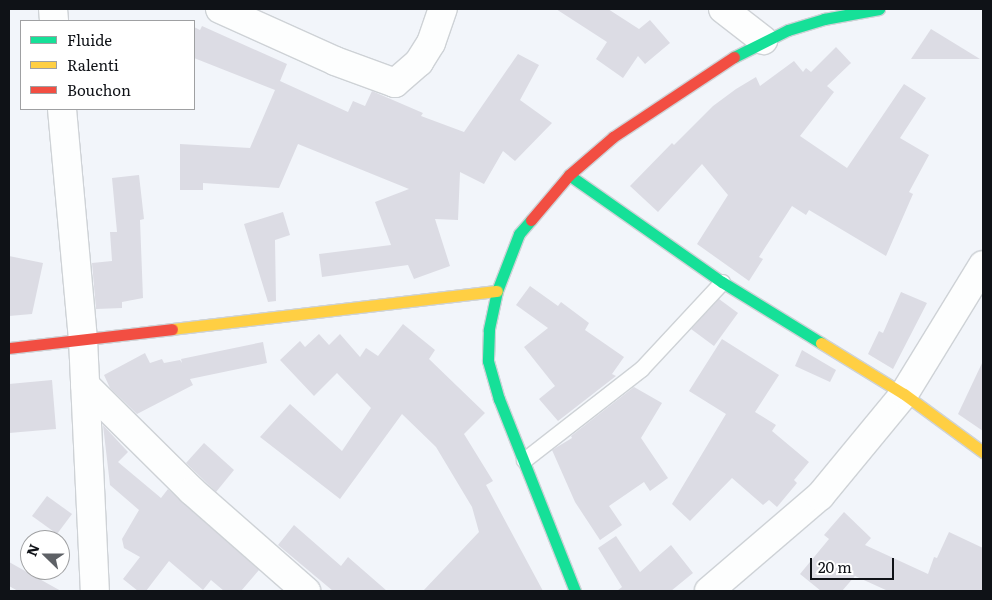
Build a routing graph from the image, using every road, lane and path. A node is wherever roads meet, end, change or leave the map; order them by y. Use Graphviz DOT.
graph roads {
  1 [pos="220,9"];
  2 [pos="443,9"];
  3 [pos="723,9"];
  4 [pos="879,9"];
  5 [pos="763,40"];
  6 [pos="62,110"];
  7 [pos="569,175"];
  8 [pos="983,265"];
  9 [pos="722,282"];
  10 [pos="497,291"];
  11 [pos="83,339"];
  12 [pos="9,348"];
  13 [pos="85,385"];
  14 [pos="904,394"];
  15 [pos="983,452"];
  16 [pos="524,460"];
  17 [pos="95,591"];
  18 [pos="306,591"];
  19 [pos="575,591"];
  20 [pos="709,591"];
  1 -- 2 [label="street"];
  3 -- 5 [label="street"];
  4 -- 5 [label="street"];
  5 -- 7 [label="street"];
  6 -- 11 [label="street"];
  7 -- 9 [label="street"];
  7 -- 10 [label="street"];
  8 -- 14 [label="street"];
  9 -- 14 [label="street"];
  9 -- 16 [label="lane"];
  10 -- 11 [label="street"];
  10 -- 16 [label="street"];
  11 -- 12 [label="street"];
  11 -- 13 [label="street"];
  13 -- 17 [label="street"];
  13 -- 18 [label="street"];
  14 -- 15 [label="street"];
  14 -- 20 [label="street"];
  16 -- 19 [label="street"];
}
